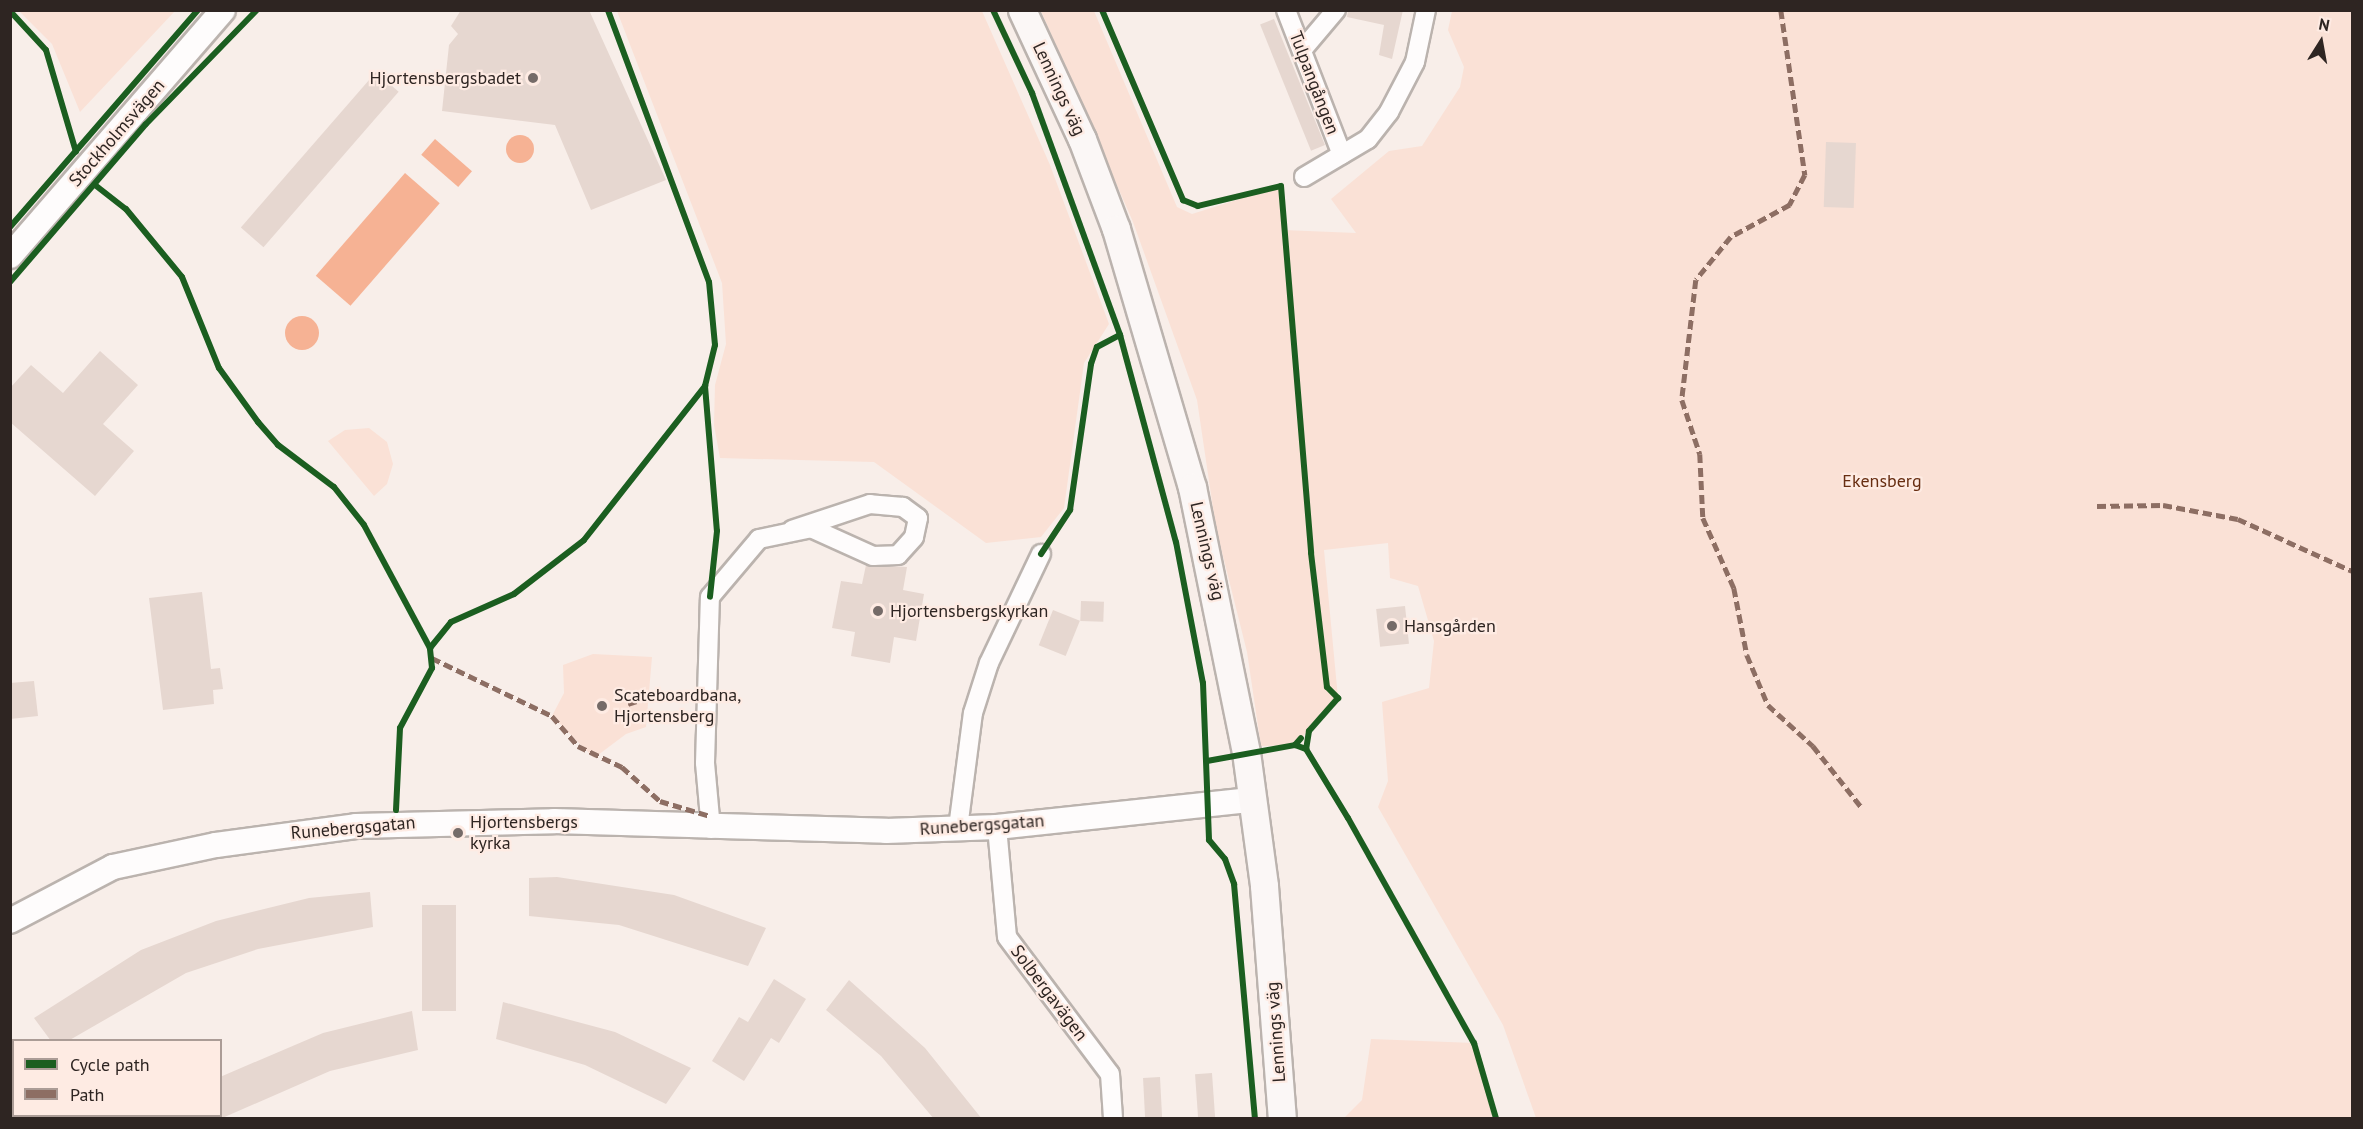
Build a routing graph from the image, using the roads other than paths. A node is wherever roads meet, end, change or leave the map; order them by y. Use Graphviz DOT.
graph roads {
  1 [pos="223,10"];
  2 [pos="1022,10"];
  3 [pos="1286,10"];
  4 [pos="1336,10"];
  5 [pos="1426,10"];
  6 [pos="1303,49"];
  7 [pos="1342,155"];
  8 [pos="1304,177"];
  9 [pos="10,256"];
  10 [pos="792,530"];
  11 [pos="1041,555"];
  12 [pos="1251,800"];
  13 [pos="997,826"];
  14 [pos="958,828"];
  15 [pos="711,829"];
  16 [pos="10,921"];
  17 [pos="1113,1119"];
  18 [pos="1282,1119"];
  1 -- 9 [label="street, Stockholmsvägen"];
  2 -- 12 [label="main road, Lennings väg"];
  3 -- 6 [label="street, Tulpangången"];
  4 -- 6 [label="street"];
  5 -- 7 [label="street"];
  6 -- 7 [label="street, Tulpangången"];
  7 -- 8 [label="street"];
  10 -- 10 [label="street"];
  10 -- 15 [label="street"];
  11 -- 14 [label="street"];
  12 -- 13 [label="street, Runebergsgatan"];
  12 -- 18 [label="main road, Lennings väg"];
  13 -- 14 [label="street, Runebergsgatan"];
  13 -- 17 [label="street, Solbergavägen"];
  14 -- 15 [label="street, Runebergsgatan"];
  15 -- 16 [label="street, Runebergsgatan"];
}
